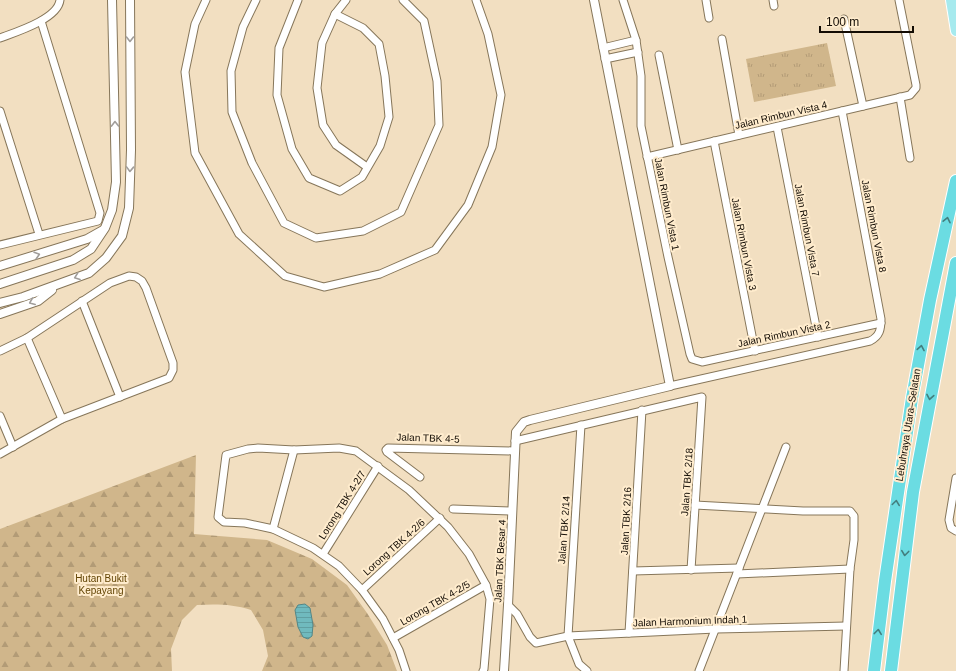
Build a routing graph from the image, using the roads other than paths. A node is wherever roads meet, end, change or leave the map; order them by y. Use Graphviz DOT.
graph roads {
  1 [pos="60,0"];
  2 [pos="112,0"];
  3 [pos="130,0"];
  4 [pos="206,0"];
  5 [pos="256,0"];
  6 [pos="298,0"];
  7 [pos="346,0"];
  8 [pos="403,0"];
  9 [pos="476,0"];
  10 [pos="594,0"];
  11 [pos="623,0"];
  12 [pos="706,0"];
  13 [pos="899,0"];
  14 [pos="951,0"];
  15 [pos="335,14"];
  16 [pos="709,18"];
  17 [pos="844,19"];
  18 [pos="41,21"];
  19 [pos="956,31"];
  20 [pos="0,38"];
  21 [pos="722,39"];
  22 [pos="636,40"];
  23 [pos="603,48"];
  24 [pos="638,52"];
  25 [pos="659,55"];
  26 [pos="605,59"];
  27 [pos="900,97"];
  28 [pos="863,106"];
  29 [pos="0,111"];
  30 [pos="842,111"];
  31 [pos="776,126"];
  32 [pos="739,135"];
  33 [pos="714,141"];
  34 [pos="678,150"];
  35 [pos="647,157"];
  36 [pos="910,158"];
  37 [pos="368,167"];
  38 [pos="956,181"];
  39 [pos="105,228"];
  40 [pos="39,234"];
  41 [pos="0,245"];
  42 [pos="956,263"];
  43 [pos="0,266"];
  44 [pos="61,283"];
  45 [pos="0,284"];
  46 [pos="82,301"];
  47 [pos="0,304"];
  48 [pos="0,314"];
  49 [pos="881,323"];
  50 [pos="818,337"];
  51 [pos="27,338"];
  52 [pos="1,348"];
  53 [pos="755,350"];
  54 [pos="692,359"];
  55 [pos="670,386"];
  56 [pos="120,397"];
  57 [pos="642,410"];
  58 [pos="0,416"];
  59 [pos="62,419"];
  60 [pos="581,425"];
  61 [pos="515,441"];
  62 [pos="786,447"];
  63 [pos="13,448"];
  64 [pos="294,450"];
  65 [pos="515,451"];
  66 [pos="0,454"];
  67 [pos="378,466"];
  68 [pos="420,478"];
  69 [pos="956,478"];
  70 [pos="695,505"];
  71 [pos="762,508"];
  72 [pos="453,509"];
  73 [pos="512,511"];
  74 [pos="440,518"];
  75 [pos="273,529"];
  76 [pos="956,531"];
  77 [pos="323,554"];
  78 [pos="850,569"];
  79 [pos="690,570"];
  80 [pos="633,571"];
  81 [pos="738,571"];
  82 [pos="486,585"];
  83 [pos="362,590"];
  84 [pos="508,605"];
  85 [pos="846,626"];
  86 [pos="716,629"];
  87 [pos="629,633"];
  88 [pos="568,636"];
  89 [pos="393,638"];
  90 [pos="484,670"];
  91 [pos="406,671"];
  92 [pos="504,671"];
  93 [pos="587,671"];
  94 [pos="699,671"];
  95 [pos="844,671"];
  96 [pos="874,671"];
  97 [pos="891,671"];
  1 -- 18 [label="street"];
  39 -- 2 [label="street, one-way"];
  3 -- 44 [label="street, one-way"];
  4 -- 9 [label="street"];
  5 -- 8 [label="street"];
  6 -- 37 [label="street"];
  7 -- 15 [label="street"];
  10 -- 23 [label="street"];
  11 -- 22 [label="street, Jalan Rimbun Vista 1"];
  12 -- 16 [label="street"];
  13 -- 27 [label="street, Jalan Rimbun Vista 4"];
  14 -- 19 [label="main road"];
  15 -- 37 [label="street"];
  15 -- 37 [label="street"];
  17 -- 28 [label="street"];
  18 -- 20 [label="street"];
  18 -- 40 [label="street"];
  21 -- 32 [label="street"];
  22 -- 23 [label="street"];
  22 -- 24 [label="street, Jalan Rimbun Vista 1"];
  23 -- 26 [label="street"];
  24 -- 26 [label="street"];
  24 -- 35 [label="street, Jalan Rimbun Vista 1"];
  25 -- 34 [label="street"];
  26 -- 55 [label="street"];
  27 -- 28 [label="street, Jalan Rimbun Vista 4"];
  27 -- 36 [label="street"];
  28 -- 30 [label="street, Jalan Rimbun Vista 4"];
  29 -- 40 [label="street"];
  30 -- 31 [label="street, Jalan Rimbun Vista 4"];
  30 -- 49 [label="street, Jalan Rimbun Vista 8"];
  31 -- 32 [label="street, Jalan Rimbun Vista 4"];
  31 -- 50 [label="street, Jalan Rimbun Vista 7"];
  32 -- 33 [label="street, Jalan Rimbun Vista 4"];
  33 -- 34 [label="street, Jalan Rimbun Vista 4"];
  33 -- 53 [label="street, Jalan Rimbun Vista 3"];
  34 -- 35 [label="street, Jalan Rimbun Vista 4"];
  35 -- 54 [label="street, Jalan Rimbun Vista 1"];
  96 -- 38 [label="highway, Lebuhraya Utara–Selatan, one-way"];
  43 -- 39 [label="street, one-way"];
  39 -- 45 [label="street"];
  40 -- 41 [label="street"];
  42 -- 97 [label="highway, Lebuhraya Utara–Selatan, one-way"];
  44 -- 47 [label="street"];
  44 -- 48 [label="street, one-way"];
  46 -- 51 [label="street"];
  46 -- 56 [label="street"];
  46 -- 56 [label="street"];
  49 -- 50 [label="street, Jalan Rimbun Vista 2"];
  49 -- 55 [label="street"];
  50 -- 53 [label="street, Jalan Rimbun Vista 2"];
  51 -- 52 [label="street"];
  51 -- 59 [label="street"];
  53 -- 54 [label="street, Jalan Rimbun Vista 2"];
  55 -- 61 [label="street"];
  56 -- 59 [label="street"];
  57 -- 60 [label="street"];
  57 -- 70 [label="street, Jalan TBK 2/18"];
  57 -- 80 [label="street, Jalan TBK 2/16"];
  58 -- 63 [label="street"];
  59 -- 63 [label="street"];
  60 -- 61 [label="street"];
  60 -- 88 [label="street, Jalan TBK 2/14"];
  61 -- 65 [label="street, Jalan TBK Besar 4"];
  62 -- 71 [label="street"];
  63 -- 66 [label="street"];
  64 -- 67 [label="street"];
  64 -- 75 [label="street"];
  64 -- 75 [label="street"];
  65 -- 68 [label="street, Jalan TBK 4-5"];
  65 -- 73 [label="street, Jalan TBK Besar 4"];
  67 -- 74 [label="street"];
  67 -- 77 [label="street, Lorong TBK 4-2/7"];
  69 -- 76 [label="street"];
  70 -- 71 [label="street"];
  70 -- 79 [label="street, Jalan TBK 2/18"];
  71 -- 78 [label="street"];
  71 -- 81 [label="street"];
  72 -- 73 [label="street"];
  73 -- 84 [label="street, Jalan TBK Besar 4"];
  74 -- 82 [label="street"];
  74 -- 83 [label="street, Lorong TBK 4-2/6"];
  75 -- 77 [label="street"];
  77 -- 83 [label="street"];
  78 -- 81 [label="street"];
  78 -- 85 [label="street"];
  79 -- 80 [label="street"];
  79 -- 81 [label="street"];
  80 -- 87 [label="street, Jalan TBK 2/16"];
  81 -- 86 [label="street"];
  82 -- 89 [label="street, Lorong TBK 4-2/5"];
  82 -- 90 [label="street"];
  83 -- 89 [label="street"];
  84 -- 88 [label="street, Jalan Harmonium Indah 1"];
  84 -- 92 [label="street, Jalan TBK Besar 4"];
  85 -- 86 [label="street, Jalan Harmonium Indah 1"];
  85 -- 95 [label="street"];
  86 -- 87 [label="street, Jalan Harmonium Indah 1"];
  86 -- 94 [label="street"];
  87 -- 88 [label="street, Jalan Harmonium Indah 1"];
  88 -- 93 [label="street"];
  89 -- 91 [label="street"];
}
